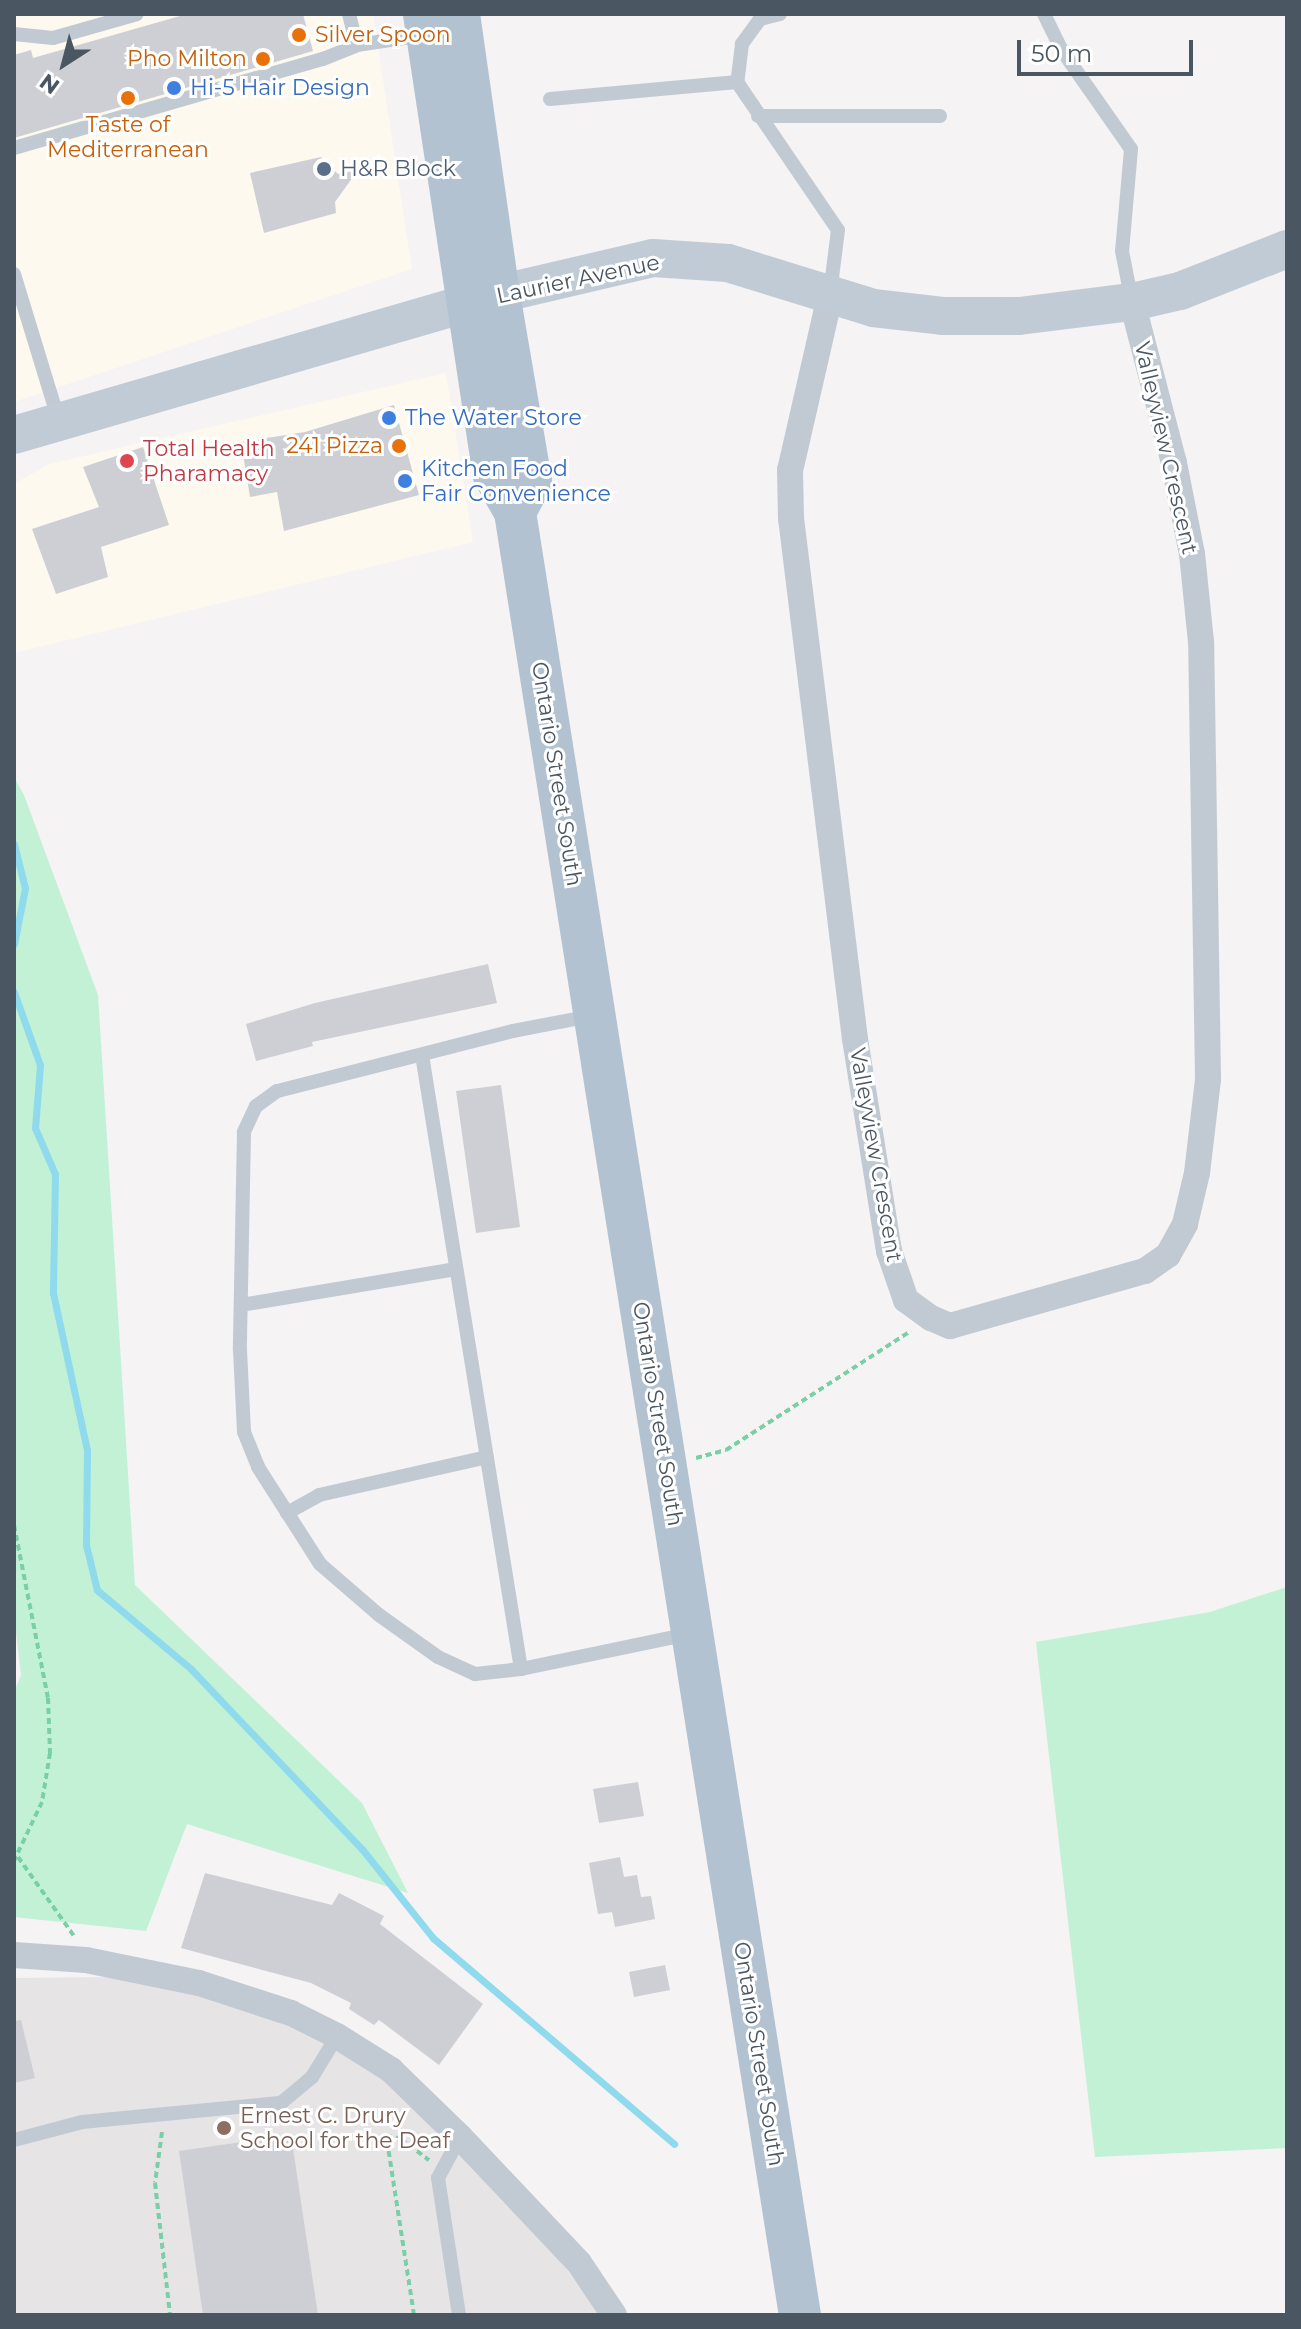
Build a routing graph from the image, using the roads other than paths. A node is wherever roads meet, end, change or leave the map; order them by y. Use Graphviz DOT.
graph roads {
  1 [pos="137,14"];
  2 [pos="349,14"];
  3 [pos="780,14"];
  4 [pos="1044,14"];
  5 [pos="445,33"];
  6 [pos="14,34"];
  7 [pos="357,45"];
  8 [pos="737,82"];
  9 [pos="550,99"];
  10 [pos="758,116"];
  11 [pos="940,116"];
  12 [pos="14,148"];
  13 [pos="1287,249"];
  14 [pos="14,274"];
  15 [pos="830,296"];
  16 [pos="484,299"];
  17 [pos="1132,302"];
  18 [pos="59,421"];
  19 [pos="14,435"];
  20 [pos="595,1015"];
  21 [pos="422,1055"];
  22 [pos="456,1269"];
  23 [pos="241,1305"];
  24 [pos="487,1457"];
  25 [pos="287,1513"];
  26 [pos="693,1633"];
  27 [pos="521,1669"];
  28 [pos="14,1955"];
  29 [pos="337,2036"];
  30 [pos="460,2137"];
  31 [pos="14,2140"];
  32 [pos="459,2315"];
  33 [pos="614,2315"];
  34 [pos="800,2315"];
  1 -- 6 [label="lane"];
  2 -- 7 [label="lane"];
  3 -- 8 [label="lane"];
  4 -- 17 [label="lane"];
  5 -- 7 [label="lane"];
  5 -- 16 [label="main road, Ontario Street South"];
  7 -- 12 [label="lane"];
  8 -- 9 [label="lane"];
  8 -- 10 [label="lane"];
  10 -- 11 [label="lane"];
  10 -- 15 [label="lane"];
  13 -- 17 [label="street, Laurier Avenue"];
  14 -- 18 [label="lane"];
  15 -- 16 [label="street, Laurier Avenue"];
  15 -- 17 [label="street, Laurier Avenue"];
  15 -- 17 [label="street, Valleyview Crescent"];
  16 -- 18 [label="street, Laurier Avenue"];
  16 -- 20 [label="main road, Ontario Street South"];
  18 -- 19 [label="street, Laurier Avenue"];
  20 -- 21 [label="lane"];
  20 -- 26 [label="main road, Ontario Street South"];
  21 -- 22 [label="lane"];
  21 -- 23 [label="lane"];
  22 -- 23 [label="lane"];
  22 -- 24 [label="lane"];
  23 -- 25 [label="lane"];
  24 -- 25 [label="lane"];
  24 -- 27 [label="lane"];
  25 -- 27 [label="lane"];
  26 -- 27 [label="lane"];
  26 -- 34 [label="main road, Ontario Street South"];
  28 -- 29 [label="street"];
  29 -- 30 [label="street"];
  29 -- 31 [label="lane"];
  30 -- 32 [label="lane"];
  30 -- 33 [label="street"];
}
